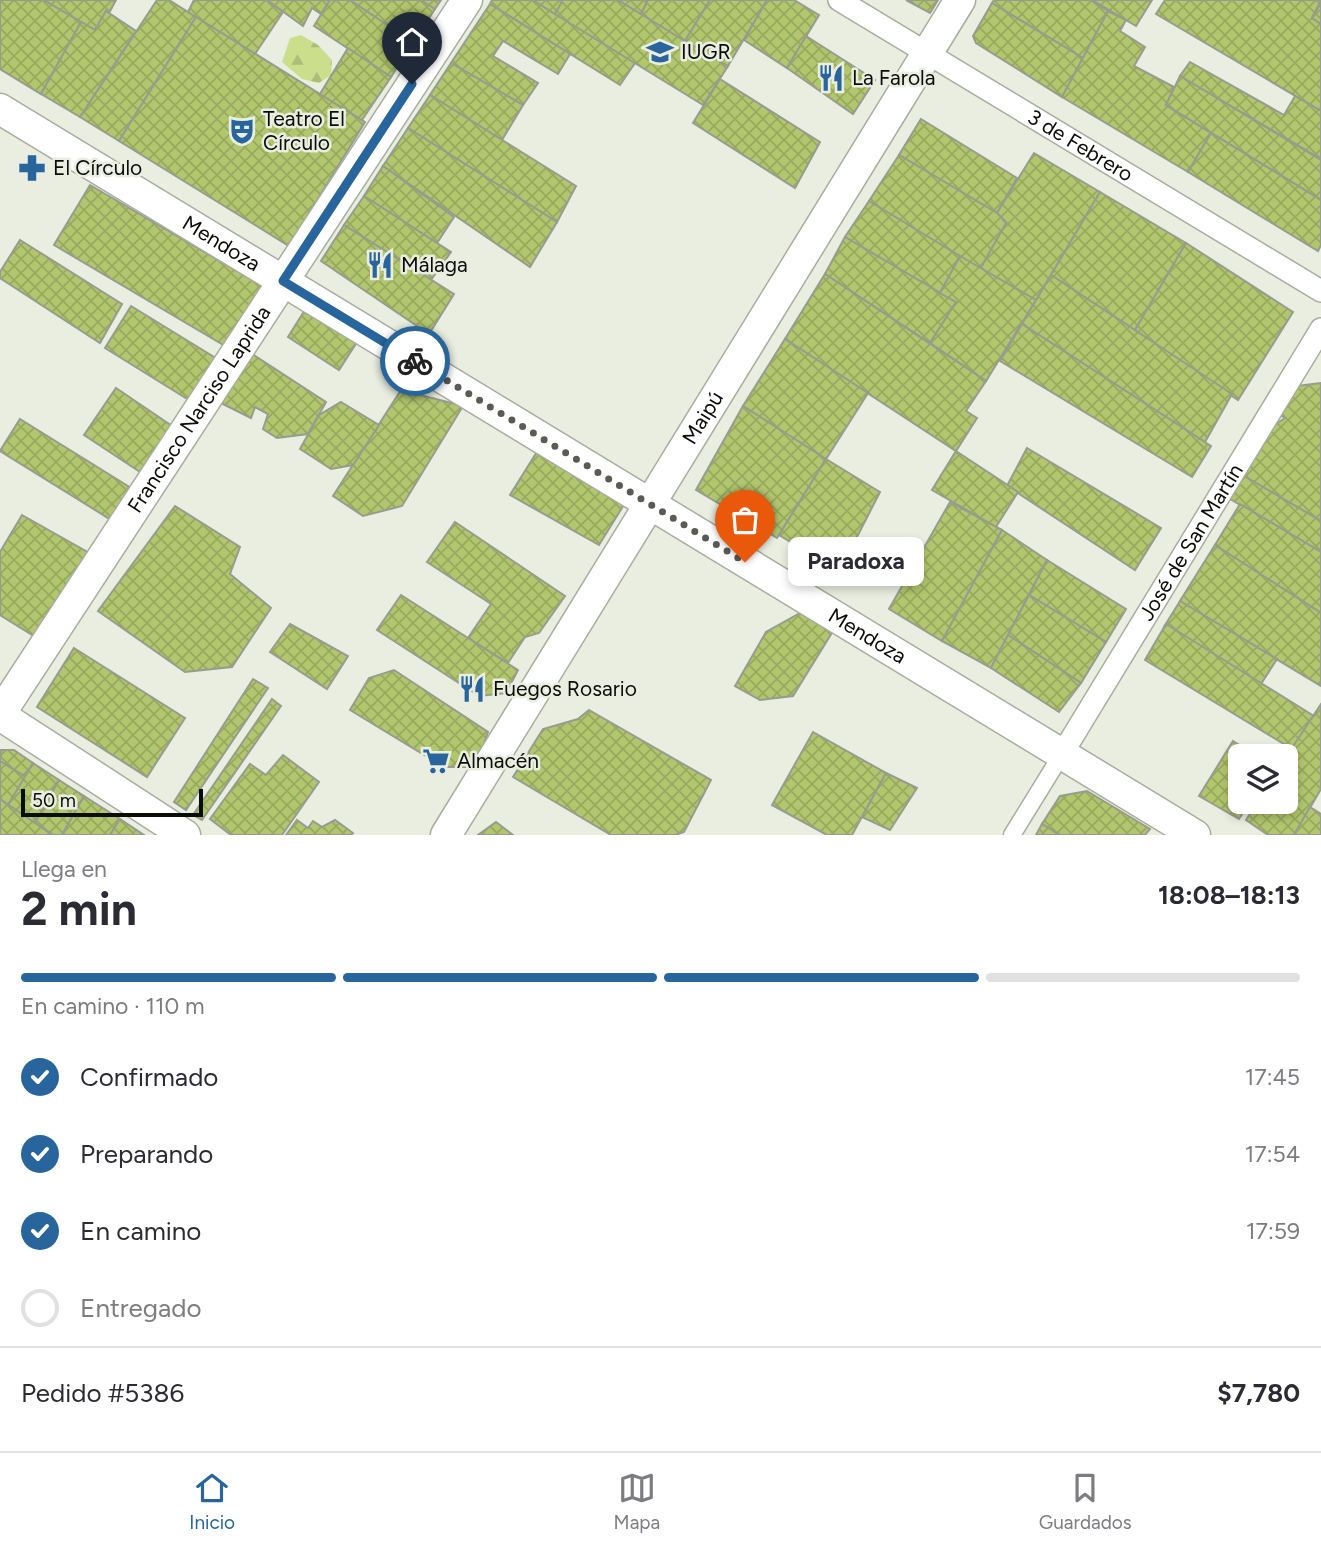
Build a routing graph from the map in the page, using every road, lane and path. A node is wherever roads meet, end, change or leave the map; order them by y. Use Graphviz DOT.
graph roads {
  1 [pos="467,0"];
  2 [pos="839,0"];
  3 [pos="960,0"];
  4 [pos="928,52"];
  5 [pos="0,109"];
  6 [pos="283,281"];
  7 [pos="1321,291"];
  8 [pos="1321,329"];
  9 [pos="650,504"];
  10 [pos="0,715"];
  11 [pos="1062,754"];
  12 [pos="185,835"];
  13 [pos="446,835"];
  14 [pos="1012,835"];
  15 [pos="1195,835"];
  1 -- 6 [label="main road, Francisco Narciso Laprida"];
  2 -- 4 [label="street, 3 de Febrero"];
  3 -- 4 [label="main road, Maipú"];
  4 -- 7 [label="street, 3 de Febrero"];
  4 -- 9 [label="main road, Maipú"];
  5 -- 6 [label="main road, Mendoza"];
  6 -- 9 [label="main road, Mendoza"];
  6 -- 10 [label="main road, Francisco Narciso Laprida"];
  8 -- 11 [label="street, José de San Martín"];
  9 -- 11 [label="main road, Mendoza"];
  9 -- 13 [label="main road, Maipú"];
  10 -- 12 [label="main road"];
  11 -- 14 [label="street"];
  11 -- 15 [label="main road, Mendoza"];
}
